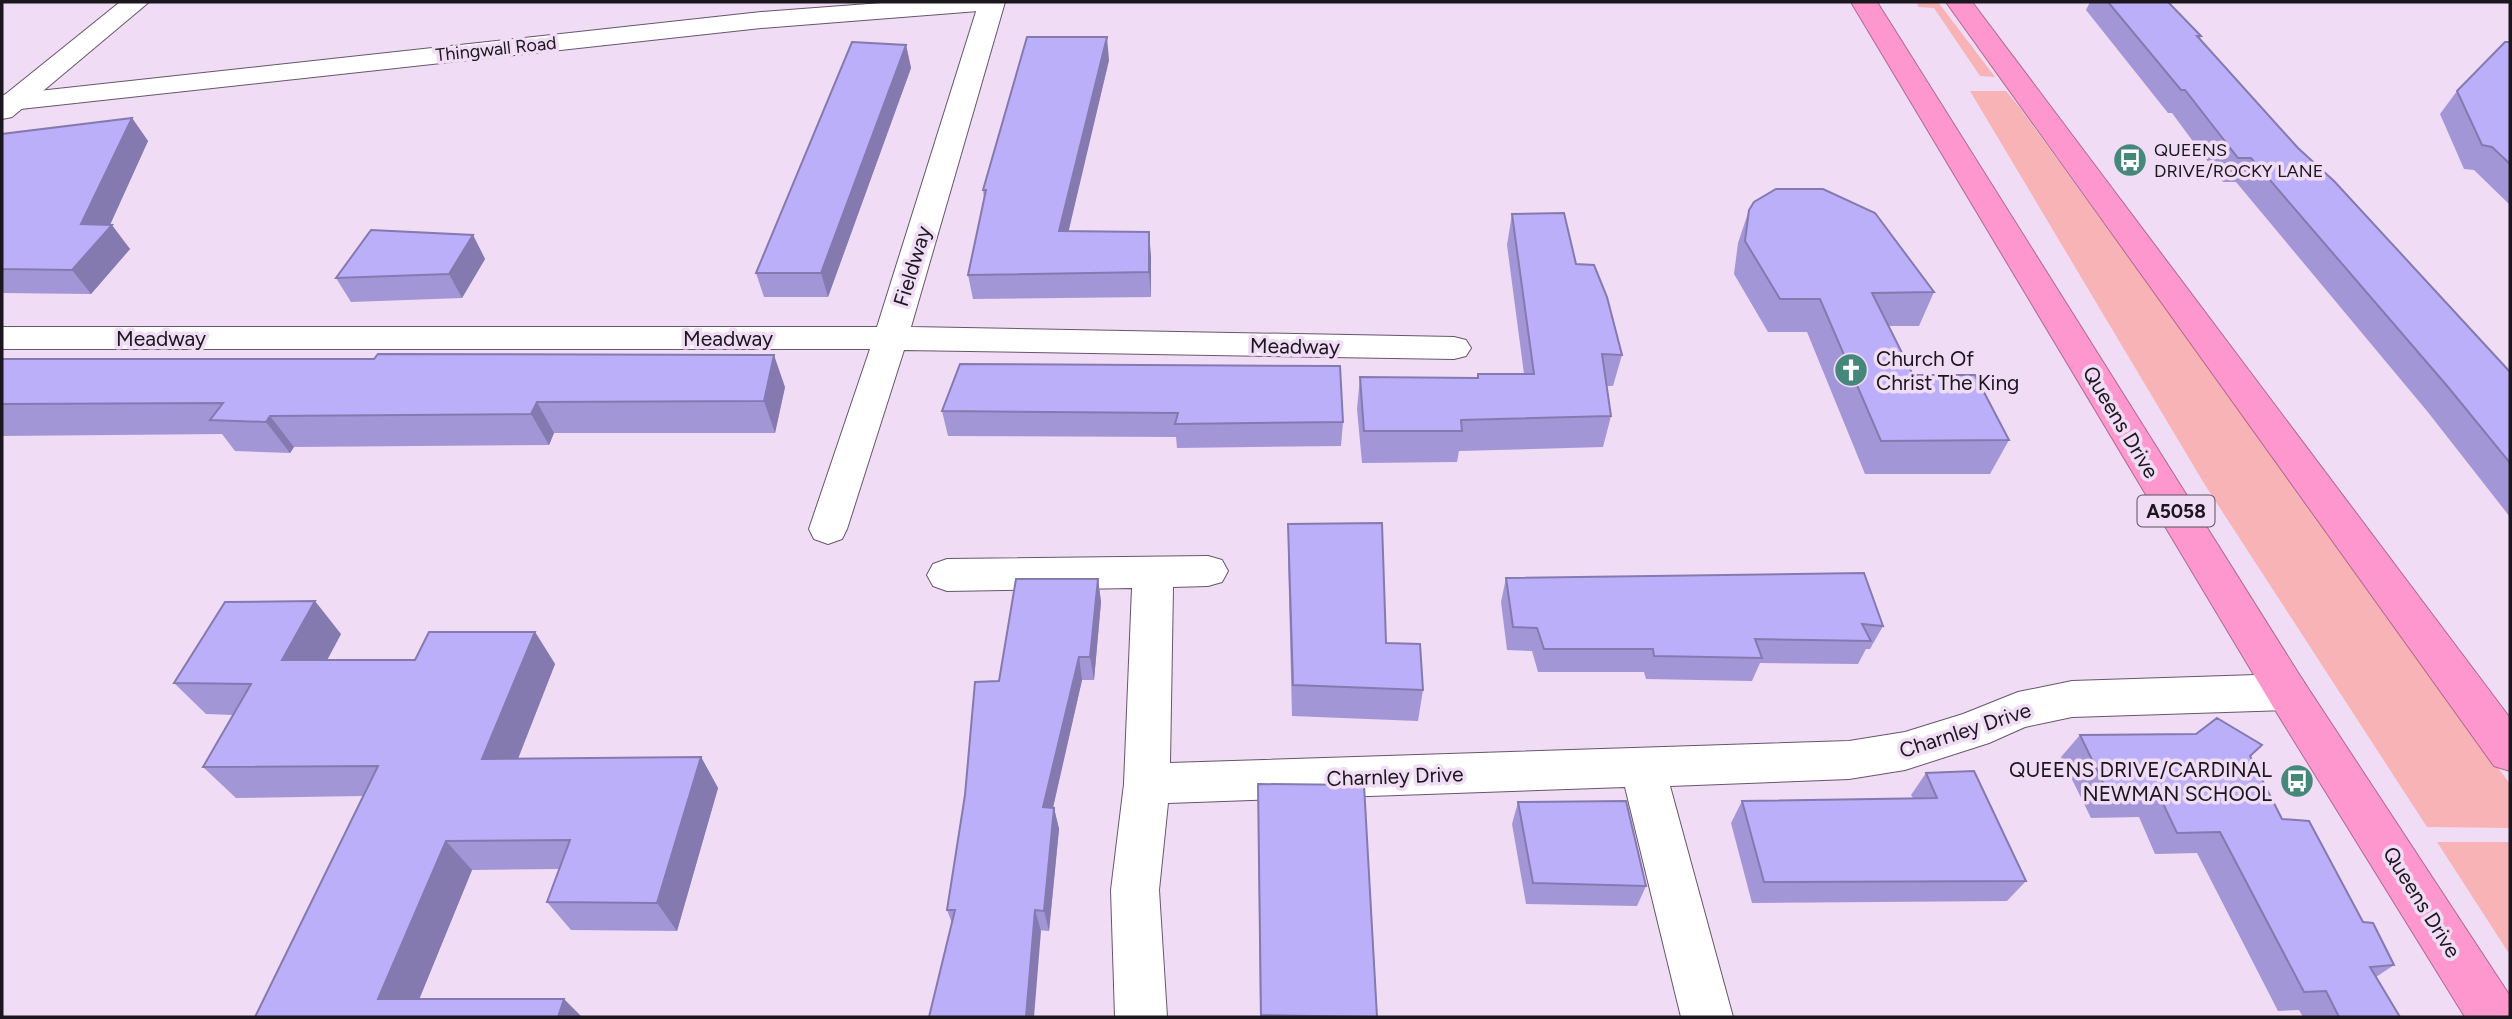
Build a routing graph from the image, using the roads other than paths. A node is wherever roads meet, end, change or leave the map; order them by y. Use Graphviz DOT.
graph roads {
  1 [pos="136,2"];
  2 [pos="991,2"];
  3 [pos="1864,2"];
  4 [pos="1959,2"];
  5 [pos="4,106"];
  6 [pos="2,338"];
  7 [pos="891,338"];
  8 [pos="1454,348"];
  9 [pos="828,528"];
  10 [pos="1153,572"];
  11 [pos="1208,572"];
  12 [pos="947,575"];
  13 [pos="2287,692"];
  14 [pos="2510,752"];
  15 [pos="1643,768"];
  16 [pos="1147,784"];
  17 [pos="1141,1017"];
  18 [pos="1707,1017"];
  19 [pos="2494,1017"];
  1 -- 5 [label="street"];
  2 -- 5 [label="street, Thingwall Road"];
  2 -- 7 [label="street, Fieldway"];
  3 -- 13 [label="highway, Queens Drive / A5058"];
  4 -- 14 [label="highway"];
  6 -- 7 [label="street, Meadway"];
  7 -- 8 [label="street, Meadway"];
  7 -- 9 [label="street, Fieldway"];
  10 -- 11 [label="street"];
  10 -- 12 [label="street"];
  10 -- 16 [label="street"];
  13 -- 15 [label="street, Charnley Drive"];
  13 -- 19 [label="highway, Queens Drive / A5058"];
  15 -- 16 [label="street, Charnley Drive"];
  15 -- 18 [label="street"];
  16 -- 17 [label="street"];
}
